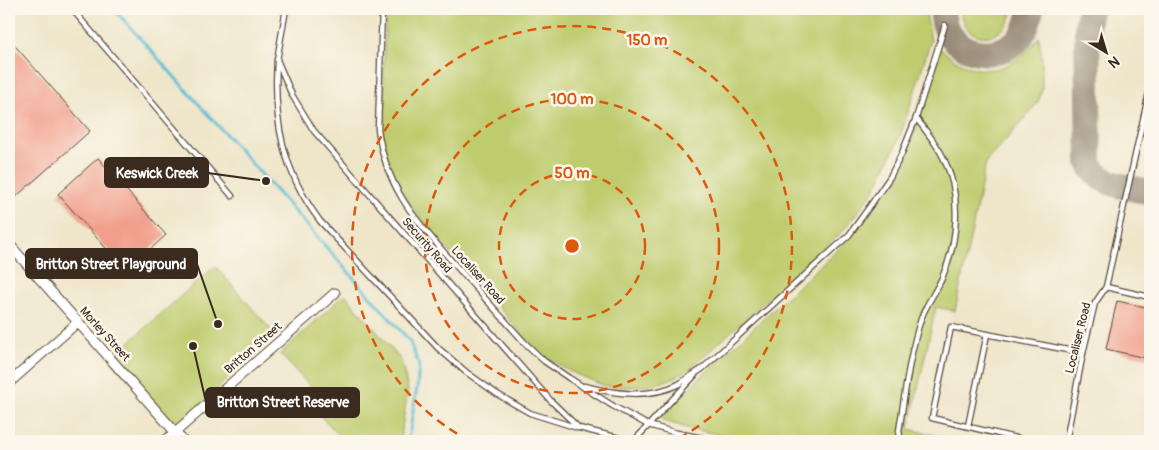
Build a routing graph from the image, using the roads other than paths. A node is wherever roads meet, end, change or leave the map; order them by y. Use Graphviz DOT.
graph roads {
  1 [pos="72,9"];
  2 [pos="286,9"];
  3 [pos="382,9"];
  4 [pos="945,25"];
  5 [pos="277,60"];
  6 [pos="1150,88"];
  7 [pos="916,118"];
  8 [pos="232,196"];
  9 [pos="9,244"];
  10 [pos="1106,287"];
  11 [pos="335,293"];
  12 [pos="1150,297"];
  13 [pos="78,322"];
  14 [pos="987,334"];
  15 [pos="1083,353"];
  16 [pos="702,369"];
  17 [pos="9,383"];
  18 [pos="581,385"];
  19 [pos="648,425"];
  20 [pos="968,426"];
  21 [pos="579,428"];
  22 [pos="175,432"];
  23 [pos="164,441"];
  24 [pos="183,441"];
  25 [pos="633,441"];
  26 [pos="718,441"];
  27 [pos="901,441"];
  28 [pos="1028,441"];
  29 [pos="1066,441"];
  1 -- 8 [label="lane"];
  2 -- 5 [label="lane"];
  3 -- 18 [label="lane, Localiser Road"];
  4 -- 7 [label="lane"];
  5 -- 21 [label="lane, Security Road"];
  5 -- 21 [label="lane"];
  6 -- 10 [label="lane, Localiser Road"];
  7 -- 16 [label="lane"];
  7 -- 27 [label="lane"];
  9 -- 13 [label="street, Morley Street"];
  10 -- 12 [label="lane"];
  10 -- 15 [label="lane, Localiser Road"];
  11 -- 22 [label="street, Britton Street"];
  13 -- 17 [label="street"];
  13 -- 22 [label="street, Morley Street"];
  14 -- 15 [label="lane"];
  14 -- 20 [label="lane"];
  14 -- 20 [label="lane"];
  15 -- 29 [label="lane, Localiser Road"];
  16 -- 18 [label="lane"];
  16 -- 19 [label="lane"];
  18 -- 19 [label="lane, Localiser Road"];
  19 -- 25 [label="lane"];
  19 -- 26 [label="lane, Localiser Road"];
  20 -- 28 [label="lane"];
  21 -- 25 [label="lane, Security Road"];
  22 -- 23 [label="street, Britton Street"];
  22 -- 24 [label="street, Morley Street"];
}
